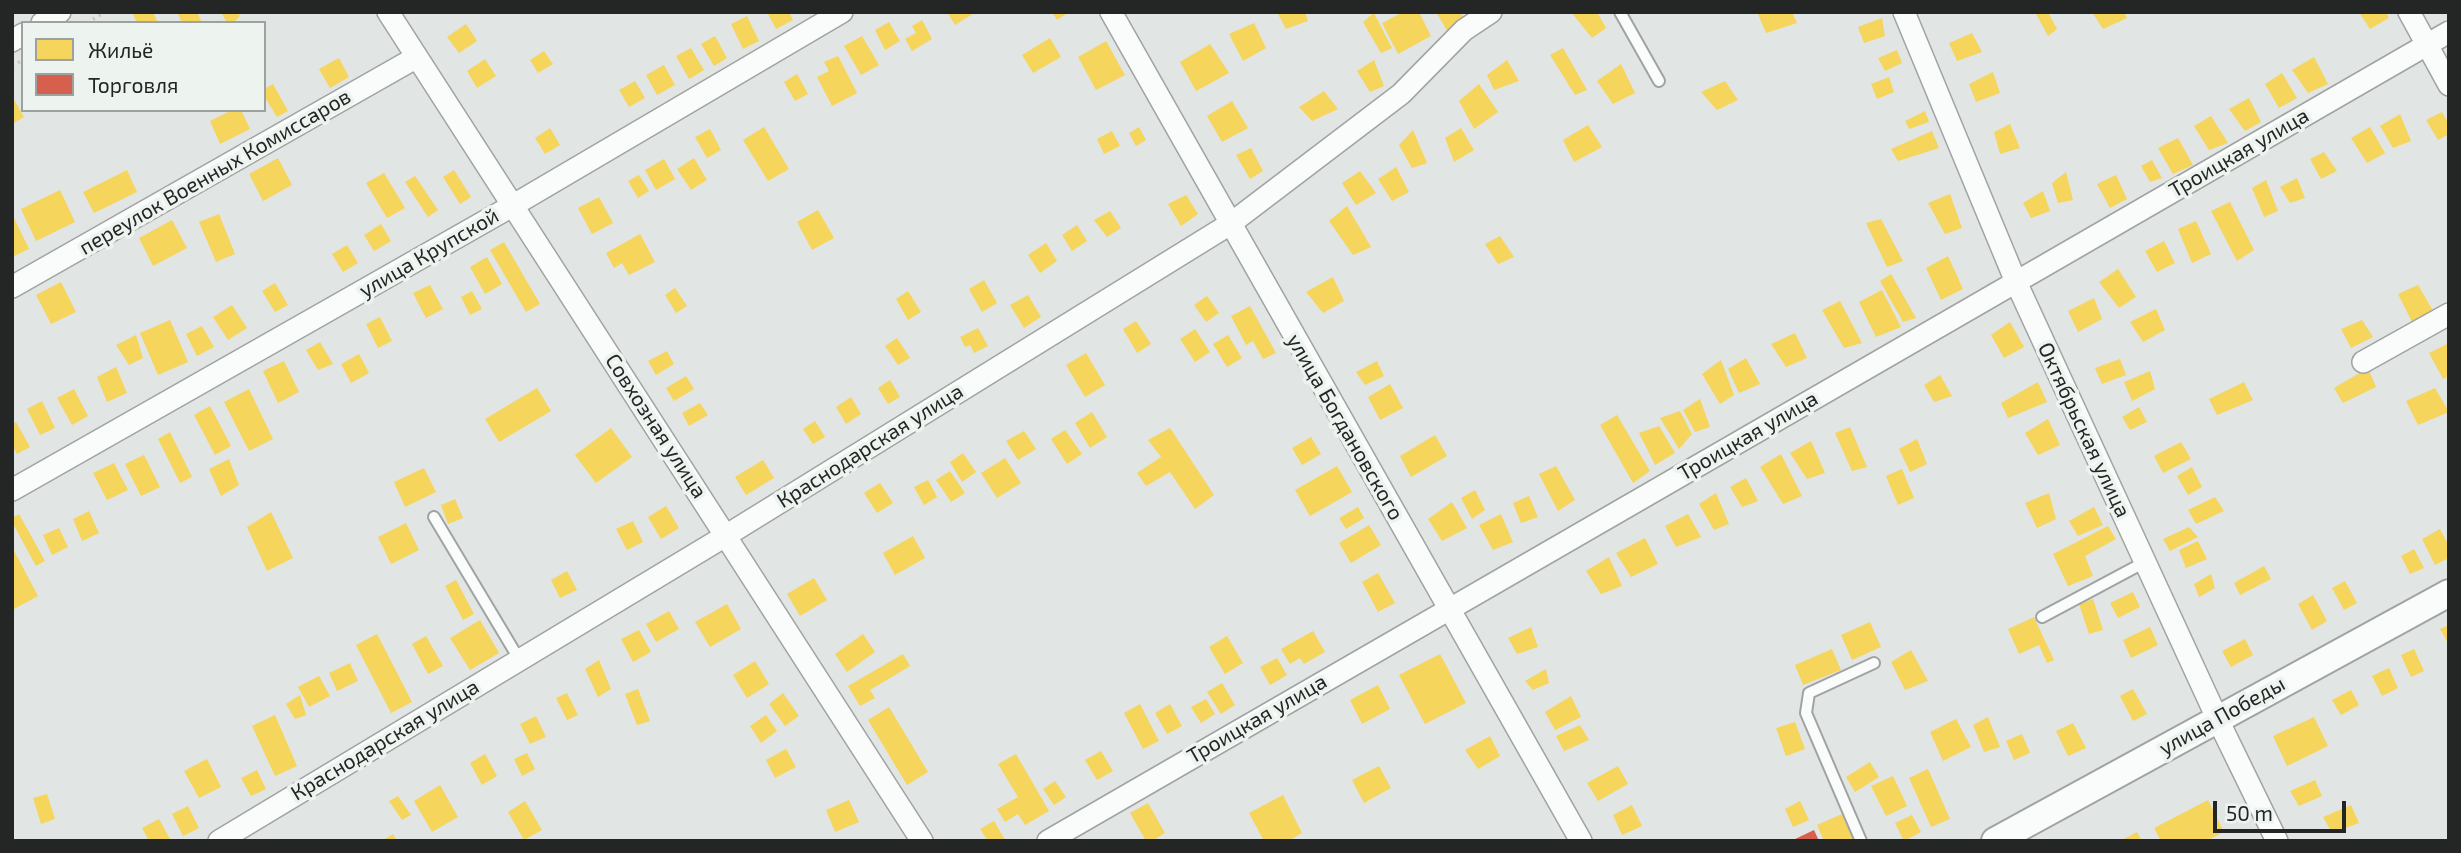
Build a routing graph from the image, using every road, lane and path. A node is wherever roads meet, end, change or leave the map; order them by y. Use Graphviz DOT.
graph roads {
  1 [pos="388,12"];
  2 [pos="842,12"];
  3 [pos="1111,12"];
  4 [pos="1491,12"];
  5 [pos="1620,12"];
  6 [pos="1904,12"];
  7 [pos="2409,12"];
  8 [pos="2449,32"];
  9 [pos="2427,45"];
  10 [pos="417,57"];
  11 [pos="1658,81"];
  12 [pos="2449,85"];
  13 [pos="512,206"];
  14 [pos="1230,224"];
  15 [pos="2016,282"];
  16 [pos="12,287"];
  17 [pos="2449,314"];
  18 [pos="2363,362"];
  19 [pos="12,490"];
  20 [pos="434,517"];
  21 [pos="727,535"];
  22 [pos="2145,562"];
  23 [pos="2449,593"];
  24 [pos="1448,608"];
  25 [pos="2042,617"];
  26 [pos="519,659"];
  27 [pos="1874,663"];
  28 [pos="2217,718"];
  29 [pos="219,841"];
  30 [pos="922,841"];
  31 [pos="1048,841"];
  32 [pos="1581,841"];
  33 [pos="1861,841"];
  34 [pos="1995,841"];
  35 [pos="2277,841"];
  1 -- 10 [label="street, Совхозная улица"];
  2 -- 13 [label="street, улица Крупской"];
  3 -- 14 [label="street, улица Богдановского"];
  4 -- 14 [label="street, Краснодарская улица"];
  5 -- 11 [label="lane"];
  6 -- 15 [label="street, Октябрьская улица"];
  7 -- 9 [label="street"];
  8 -- 9 [label="street, Троицкая улица"];
  9 -- 12 [label="street"];
  9 -- 15 [label="street, Троицкая улица"];
  10 -- 13 [label="street, Совхозная улица"];
  10 -- 16 [label="street, переулок Военных Комиссаров"];
  13 -- 19 [label="street, улица Крупской"];
  13 -- 21 [label="street, Совхозная улица"];
  14 -- 21 [label="street, Краснодарская улица"];
  14 -- 24 [label="street, улица Богдановского"];
  15 -- 22 [label="street, Октябрьская улица"];
  15 -- 24 [label="street, Троицкая улица"];
  17 -- 18 [label="street"];
  20 -- 26 [label="lane"];
  21 -- 26 [label="street, Краснодарская улица"];
  21 -- 30 [label="street, Совхозная улица"];
  22 -- 25 [label="lane"];
  22 -- 28 [label="street, Октябрьская улица"];
  23 -- 28 [label="street, улица Победы"];
  24 -- 31 [label="street, Троицкая улица"];
  24 -- 32 [label="street, улица Богдановского"];
  26 -- 29 [label="street, Краснодарская улица"];
  27 -- 33 [label="lane"];
  28 -- 34 [label="street, улица Победы"];
  28 -- 35 [label="street, Октябрьская улица"];
}
